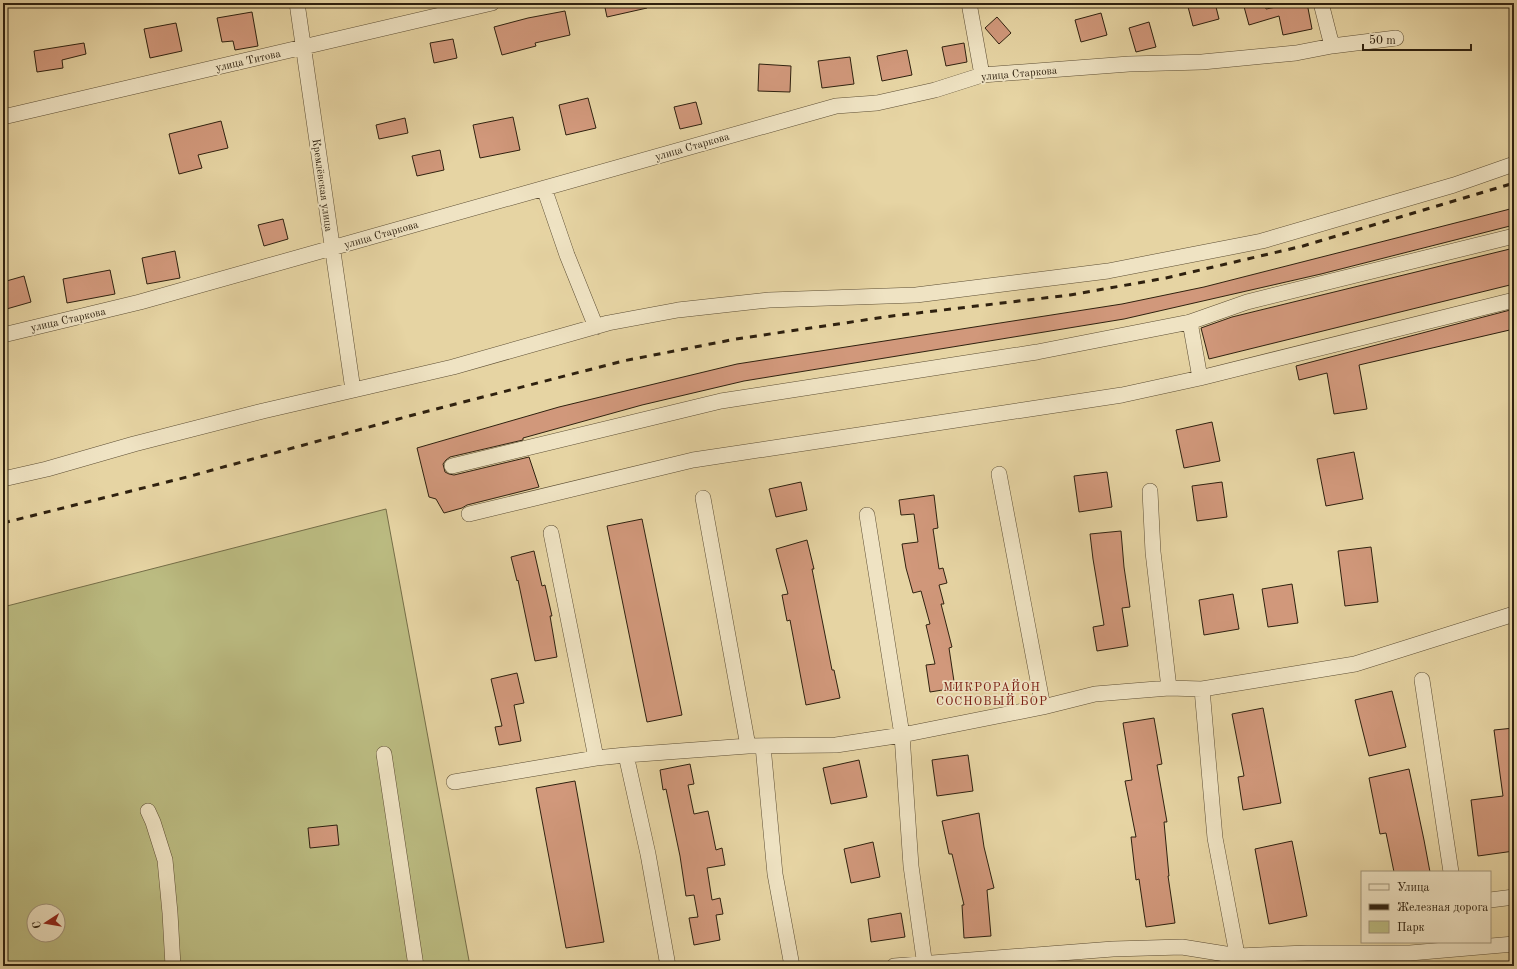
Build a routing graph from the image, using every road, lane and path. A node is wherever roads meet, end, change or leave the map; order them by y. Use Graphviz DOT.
graph roads {
  1 [pos="297,3"];
  2 [pos="492,3"];
  3 [pos="969,3"];
  4 [pos="1321,3"];
  5 [pos="1396,38"];
  6 [pos="1332,46"];
  7 [pos="304,47"];
  8 [pos="982,75"];
  9 [pos="3,118"];
  10 [pos="1514,164"];
  11 [pos="544,188"];
  12 [pos="1514,236"];
  13 [pos="332,248"];
  14 [pos="1514,300"];
  15 [pos="1190,322"];
  16 [pos="596,327"];
  17 [pos="3,335"];
  18 [pos="1200,378"];
  19 [pos="353,390"];
  20 [pos="452,466"];
  21 [pos="999,474"];
  22 [pos="3,479"];
  23 [pos="1150,491"];
  24 [pos="703,498"];
  25 [pos="469,514"];
  26 [pos="867,515"];
  27 [pos="551,533"];
  28 [pos="1514,614"];
  29 [pos="1422,680"];
  30 [pos="1169,688"];
  31 [pos="1202,689"];
  32 [pos="1043,707"];
  33 [pos="902,735"];
  34 [pos="748,746"];
  35 [pos="763,746"];
  36 [pos="384,754"];
  37 [pos="626,754"];
  38 [pos="596,758"];
  39 [pos="454,782"];
  40 [pos="148,811"];
  41 [pos="1451,871"];
  42 [pos="1514,897"];
  43 [pos="1491,900"];
  44 [pos="1514,944"];
  45 [pos="1239,961"];
  46 [pos="925,965"];
  47 [pos="173,966"];
  48 [pos="416,966"];
  49 [pos="668,966"];
  50 [pos="792,966"];
  51 [pos="894,966"];
  1 -- 7 [label="street, Кремлёвская улица"];
  2 -- 7 [label="street, улица Титова"];
  3 -- 8 [label="street"];
  4 -- 6 [label="street"];
  5 -- 6 [label="street, улица Старкова"];
  6 -- 8 [label="street, улица Старкова"];
  7 -- 9 [label="street, улица Титова"];
  7 -- 13 [label="street, Кремлёвская улица"];
  8 -- 11 [label="street, улица Старкова"];
  10 -- 16 [label="street"];
  11 -- 13 [label="street, улица Старкова"];
  11 -- 16 [label="street"];
  12 -- 15 [label="street"];
  13 -- 17 [label="street, улица Старкова"];
  13 -- 19 [label="street, Кремлёвская улица"];
  14 -- 18 [label="street"];
  15 -- 18 [label="street"];
  15 -- 20 [label="street"];
  16 -- 19 [label="street"];
  18 -- 25 [label="street"];
  19 -- 22 [label="street"];
  21 -- 32 [label="street"];
  23 -- 30 [label="street"];
  24 -- 34 [label="street"];
  26 -- 33 [label="street"];
  27 -- 38 [label="street"];
  28 -- 31 [label="street"];
  29 -- 41 [label="street"];
  30 -- 31 [label="street"];
  30 -- 32 [label="street"];
  31 -- 45 [label="street"];
  32 -- 33 [label="street"];
  33 -- 35 [label="street"];
  33 -- 46 [label="street"];
  34 -- 35 [label="street"];
  34 -- 37 [label="street"];
  35 -- 50 [label="street"];
  36 -- 48 [label="street"];
  37 -- 38 [label="street"];
  37 -- 49 [label="street"];
  38 -- 39 [label="street"];
  40 -- 47 [label="street"];
  42 -- 43 [label="street"];
  44 -- 45 [label="street"];
  45 -- 46 [label="street"];
  46 -- 51 [label="street"];
}
